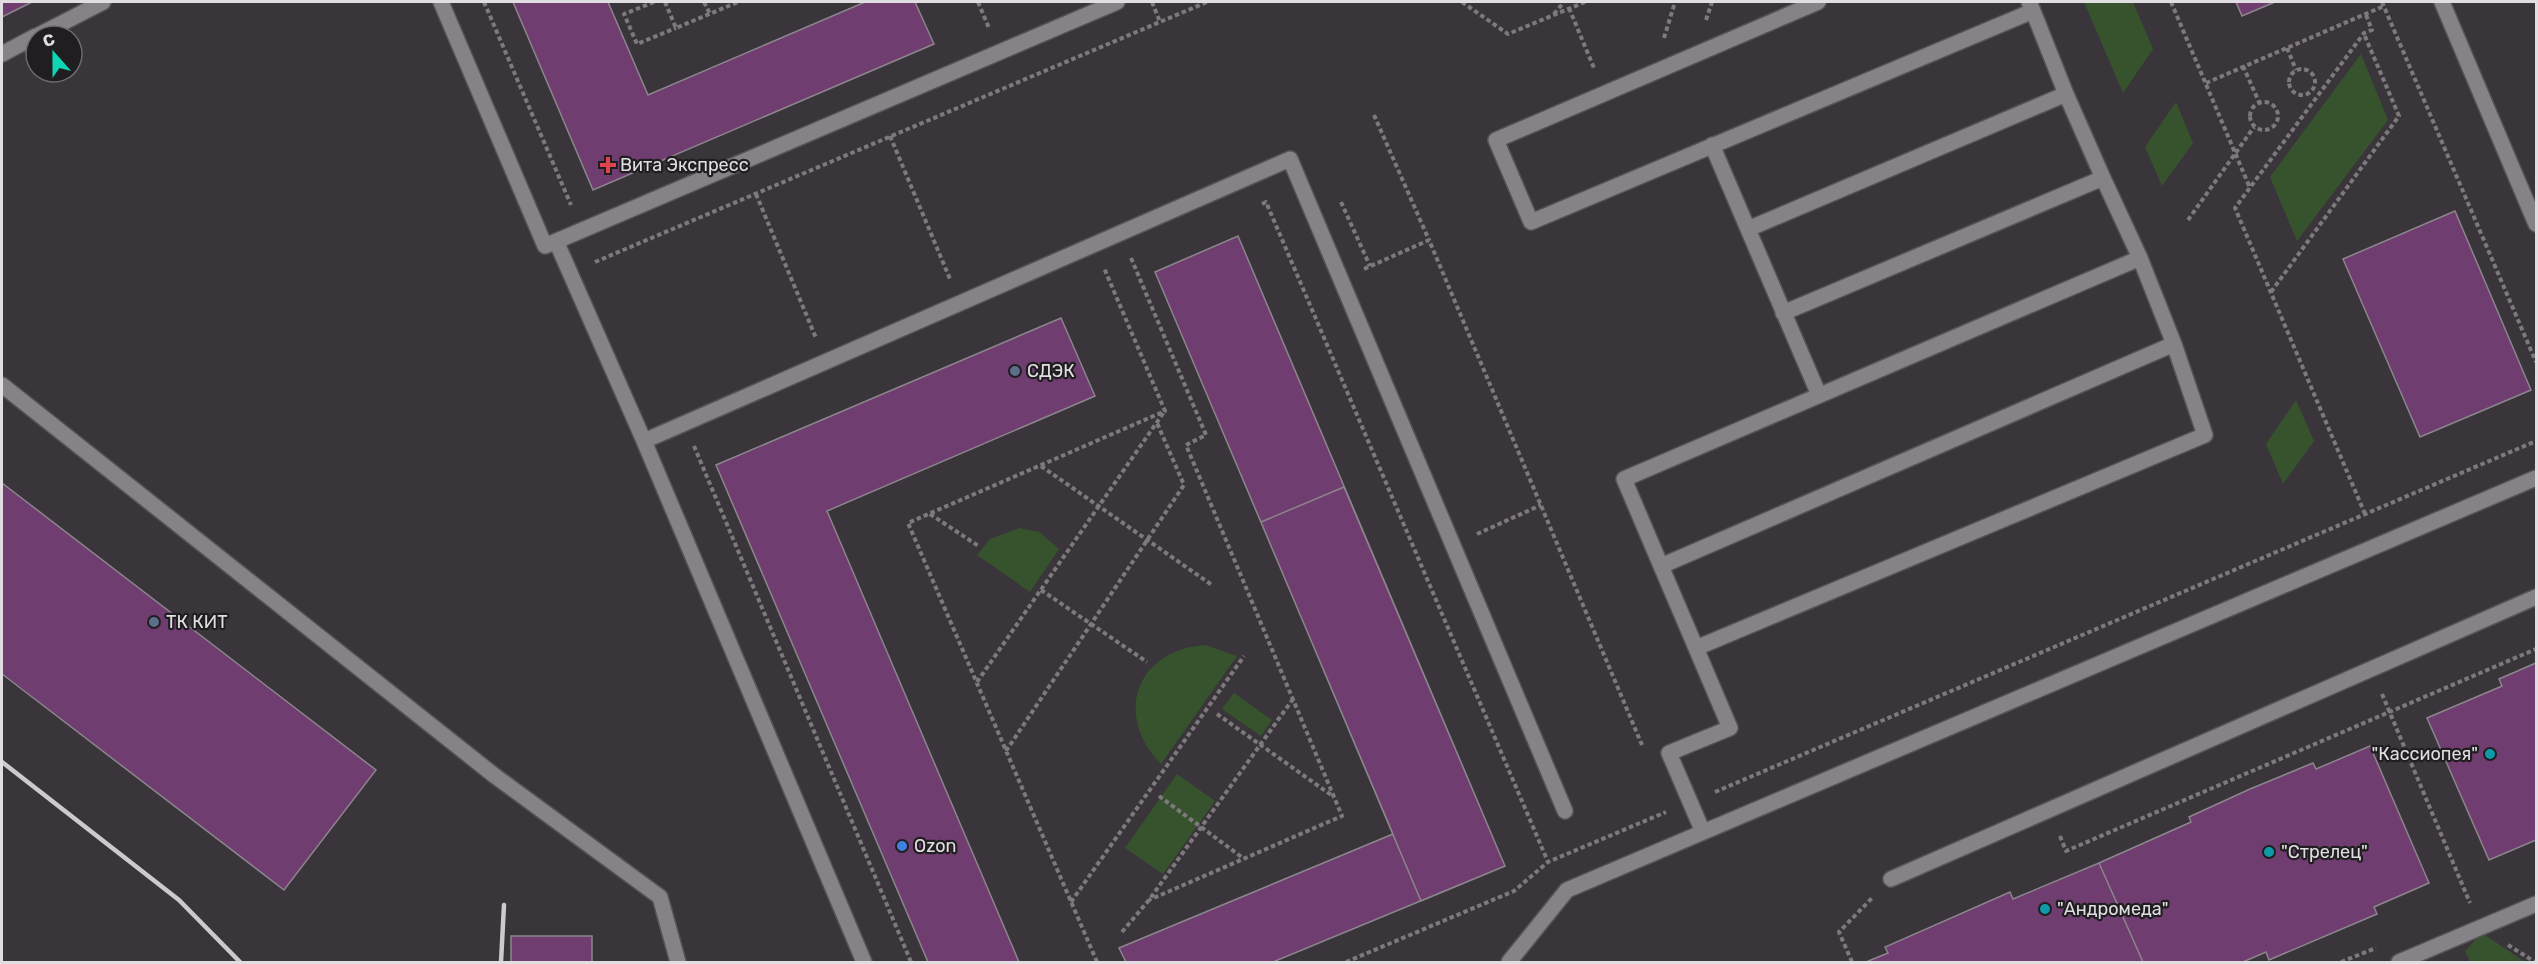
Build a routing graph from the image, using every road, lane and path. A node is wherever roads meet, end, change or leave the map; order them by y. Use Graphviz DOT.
graph roads {
  1 [pos="103,2"];
  2 [pos="441,2"];
  3 [pos="484,2"];
  4 [pos="654,2"];
  5 [pos="665,2"];
  6 [pos="704,2"];
  7 [pos="738,2"];
  8 [pos="978,2"];
  9 [pos="1117,2"];
  10 [pos="1152,2"];
  11 [pos="1207,2"];
  12 [pos="1462,2"];
  13 [pos="1563,2"];
  14 [pos="1585,2"];
  15 [pos="1818,2"];
  16 [pos="2171,2"];
  17 [pos="2442,2"];
  18 [pos="2383,4"];
  19 [pos="2031,6"];
  20 [pos="1569,8"];
  21 [pos="710,14"];
  22 [pos="1554,15"];
  23 [pos="2366,15"];
  24 [pos="1160,22"];
  25 [pos="987,23"];
  26 [pos="60,24"];
  27 [pos="1000,24"];
  28 [pos="676,28"];
  29 [pos="978,33"];
  30 [pos="2364,33"];
  31 [pos="24,42"];
  32 [pos="2287,48"];
  33 [pos="2,54"];
  34 [pos="2243,66"];
  35 [pos="2296,70"];
  36 [pos="2206,83"];
  37 [pos="2313,89"];
  38 [pos="1605,93"];
  39 [pos="2066,94"];
  40 [pos="2319,94"];
  41 [pos="2259,102"];
  42 [pos="1374,115"];
  43 [pos="2254,127"];
  44 [pos="890,136"];
  45 [pos="1712,145"];
  46 [pos="2235,152"];
  47 [pos="2103,178"];
  48 [pos="2250,188"];
  49 [pos="756,194"];
  50 [pos="582,202"];
  51 [pos="1341,202"];
  52 [pos="1255,206"];
  53 [pos="2188,220"];
  54 [pos="2536,224"];
  55 [pos="1748,229"];
  56 [pos="1429,240"];
  57 [pos="556,241"];
  58 [pos="1094,245"];
  59 [pos="1141,254"];
  60 [pos="1131,258"];
  61 [pos="2140,258"];
  62 [pos="1122,262"];
  63 [pos="1114,266"];
  64 [pos="1370,266"];
  65 [pos="1105,270"];
  66 [pos="569,274"];
  67 [pos="1094,274"];
  68 [pos="1341,279"];
  69 [pos="2271,292"];
  70 [pos="1306,296"];
  71 [pos="960,304"];
  72 [pos="1783,313"];
  73 [pos="2174,344"];
  74 [pos="2536,362"];
  75 [pos="826,363"];
  76 [pos="2,385"];
  77 [pos="1819,395"];
  78 [pos="1165,411"];
  79 [pos="1157,423"];
  80 [pos="704,440"];
  81 [pos="644,441"];
  82 [pos="2536,441"];
  83 [pos="1040,466"];
  84 [pos="2536,478"];
  85 [pos="1098,507"];
  86 [pos="929,514"];
  87 [pos="2365,514"];
  88 [pos="1148,540"];
  89 [pos="980,547"];
  90 [pos="1661,566"];
  91 [pos="1212,585"];
  92 [pos="1041,590"];
  93 [pos="2536,597"];
  94 [pos="1091,624"];
  95 [pos="1696,648"];
  96 [pos="2536,649"];
  97 [pos="1244,656"];
  98 [pos="1147,662"];
  99 [pos="2371,669"];
  100 [pos="976,683"];
  101 [pos="1293,699"];
  102 [pos="2390,712"];
  103 [pos="1217,714"];
  104 [pos="1260,745"];
  105 [pos="1006,752"];
  106 [pos="1647,756"];
  107 [pos="1159,796"];
  108 [pos="1334,797"];
  109 [pos="1690,802"];
  110 [pos="2049,810"];
  111 [pos="1565,811"];
  112 [pos="1202,826"];
  113 [pos="1703,832"];
  114 [pos="1243,858"];
  115 [pos="1548,862"];
  116 [pos="1891,879"];
  117 [pos="1149,900"];
  118 [pos="1071,902"];
  119 [pos="2536,904"];
  120 [pos="2481,927"];
  121 [pos="1122,932"];
  122 [pos="678,963"];
  123 [pos="864,963"];
  124 [pos="911,963"];
  125 [pos="1097,963"];
  126 [pos="1346,963"];
  127 [pos="1509,963"];
  128 [pos="1852,963"];
  129 [pos="2399,963"];
  130 [pos="2535,963"];
  1 -- 26 [label="lane"];
  2 -- 57 [label="lane"];
  3 -- 50 [label="path"];
  4 -- 28 [label="path"];
  5 -- 28 [label="path"];
  6 -- 21 [label="path"];
  7 -- 21 [label="path"];
  8 -- 25 [label="path"];
  9 -- 57 [label="lane"];
  10 -- 24 [label="path"];
  11 -- 24 [label="path"];
  12 -- 22 [label="path"];
  13 -- 22 [label="path"];
  14 -- 20 [label="path"];
  15 -- 38 [label="lane"];
  16 -- 36 [label="path"];
  17 -- 54 [label="lane"];
  18 -- 23 [label="path"];
  18 -- 74 [label="path"];
  19 -- 39 [label="lane"];
  19 -- 45 [label="lane"];
  20 -- 22 [label="path"];
  20 -- 38 [label="path"];
  21 -- 28 [label="path"];
  23 -- 30 [label="path"];
  23 -- 32 [label="path"];
  24 -- 44 [label="path"];
  27 -- 29 [label="path"];
  30 -- 40 [label="path"];
  30 -- 69 [label="path"];
  31 -- 33 [label="lane"];
  32 -- 34 [label="path"];
  32 -- 35 [label="path"];
  34 -- 36 [label="path"];
  34 -- 41 [label="path"];
  35 -- 37 [label="path"];
  35 -- 37 [label="path"];
  36 -- 46 [label="path"];
  37 -- 40 [label="path"];
  38 -- 45 [label="lane"];
  39 -- 47 [label="lane"];
  39 -- 55 [label="lane"];
  40 -- 48 [label="path"];
  41 -- 43 [label="path"];
  41 -- 43 [label="path"];
  42 -- 56 [label="path"];
  43 -- 46 [label="path"];
  44 -- 49 [label="path"];
  44 -- 71 [label="path"];
  45 -- 55 [label="lane"];
  46 -- 48 [label="path"];
  46 -- 53 [label="path"];
  47 -- 61 [label="lane"];
  47 -- 72 [label="lane"];
  48 -- 69 [label="path"];
  49 -- 66 [label="path"];
  49 -- 75 [label="path"];
  51 -- 64 [label="path"];
  52 -- 70 [label="path"];
  55 -- 72 [label="lane"];
  56 -- 64 [label="path"];
  56 -- 106 [label="path"];
  57 -- 66 [label="lane"];
  58 -- 65 [label="path"];
  58 -- 68 [label="lane"];
  58 -- 71 [label="lane"];
  59 -- 60 [label="path"];
  60 -- 62 [label="path"];
  60 -- 101 [label="path"];
  61 -- 73 [label="lane"];
  61 -- 77 [label="lane"];
  63 -- 65 [label="path"];
  64 -- 68 [label="path"];
  65 -- 67 [label="path"];
  65 -- 78 [label="path"];
  66 -- 81 [label="lane"];
  68 -- 70 [label="path"];
  68 -- 111 [label="lane"];
  69 -- 87 [label="path"];
  70 -- 115 [label="path"];
  71 -- 75 [label="lane"];
  72 -- 77 [label="lane"];
  73 -- 90 [label="lane"];
  73 -- 95 [label="lane"];
  75 -- 81 [label="lane"];
  76 -- 122 [label="lane"];
  77 -- 90 [label="lane"];
  78 -- 79 [label="path"];
  78 -- 83 [label="path"];
  79 -- 85 [label="path"];
  79 -- 88 [label="path"];
  80 -- 124 [label="path"];
  81 -- 123 [label="lane"];
  82 -- 87 [label="path"];
  83 -- 85 [label="path"];
  83 -- 86 [label="path"];
  84 -- 113 [label="lane"];
  85 -- 88 [label="path"];
  85 -- 92 [label="path"];
  86 -- 89 [label="path"];
  86 -- 100 [label="path"];
  87 -- 109 [label="path"];
  88 -- 91 [label="path"];
  88 -- 94 [label="path"];
  90 -- 95 [label="lane"];
  92 -- 94 [label="path"];
  92 -- 100 [label="path"];
  93 -- 99 [label="lane"];
  94 -- 98 [label="path"];
  94 -- 105 [label="path"];
  95 -- 109 [label="lane"];
  96 -- 102 [label="path"];
  97 -- 118 [label="path"];
  99 -- 102 [label="path"];
  99 -- 110 [label="lane"];
  100 -- 105 [label="path"];
  101 -- 104 [label="path"];
  101 -- 108 [label="path"];
  102 -- 110 [label="path"];
  102 -- 120 [label="path"];
  103 -- 104 [label="path"];
  104 -- 108 [label="path"];
  104 -- 112 [label="path"];
  105 -- 118 [label="path"];
  107 -- 112 [label="path"];
  108 -- 114 [label="path"];
  109 -- 113 [label="lane"];
  109 -- 115 [label="path"];
  110 -- 116 [label="lane"];
  112 -- 114 [label="path"];
  112 -- 117 [label="path"];
  113 -- 127 [label="lane"];
  114 -- 117 [label="path"];
  115 -- 126 [label="path"];
  116 -- 128 [label="path"];
  117 -- 121 [label="path"];
  118 -- 125 [label="path"];
  119 -- 120 [label="lane"];
  120 -- 129 [label="lane"];
  120 -- 130 [label="path"];
}
